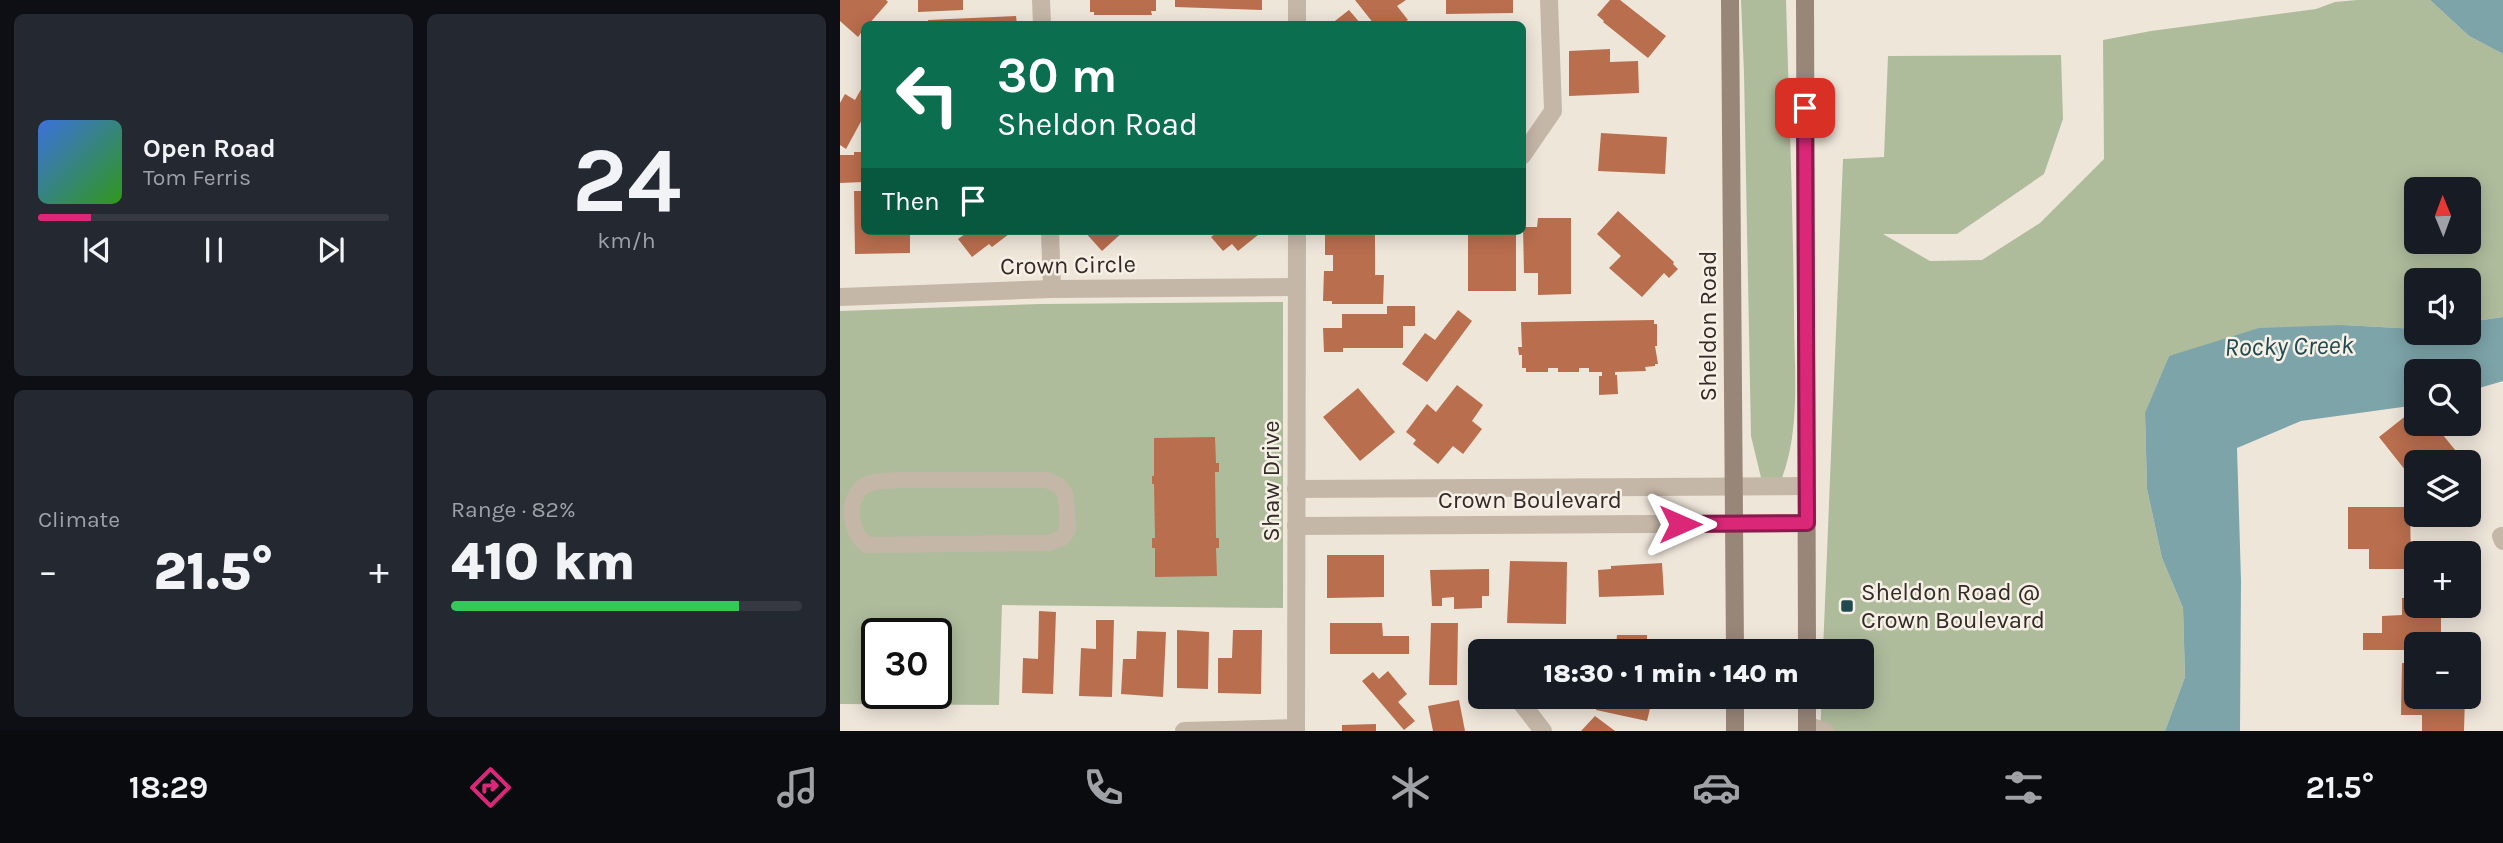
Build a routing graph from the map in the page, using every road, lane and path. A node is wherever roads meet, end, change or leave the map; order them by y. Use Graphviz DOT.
graph roads {
  1 [pos="1041,0"];
  2 [pos="1297,0"];
  3 [pos="1549,0"];
  4 [pos="1730,0"];
  5 [pos="1805,0"];
  6 [pos="1042,21"];
  7 [pos="1297,21"];
  8 [pos="1526,150"];
  9 [pos="1050,235"];
  10 [pos="1297,235"];
  11 [pos="1296,287"];
  12 [pos="1052,289"];
  13 [pos="840,297"];
  14 [pos="1735,486"];
  15 [pos="1806,486"];
  16 [pos="1296,489"];
  17 [pos="846,507"];
  18 [pos="1735,523"];
  19 [pos="1807,523"];
  20 [pos="1296,526"];
  21 [pos="1735,639"];
  22 [pos="1807,639"];
  23 [pos="1526,709"];
  24 [pos="1735,709"];
  25 [pos="1807,709"];
  26 [pos="1807,728"];
  27 [pos="1296,729"];
  28 [pos="1184,731"];
  29 [pos="1543,731"];
  30 [pos="1735,731"];
  31 [pos="1826,731"];
  1 -- 6 [label="street"];
  2 -- 7 [label="street"];
  3 -- 8 [label="street"];
  4 -- 14 [label="main road, Sheldon Road"];
  5 -- 15 [label="main road"];
  9 -- 12 [label="street"];
  10 -- 11 [label="street, Shaw Drive"];
  11 -- 12 [label="street, Crown Circle"];
  11 -- 16 [label="street, Shaw Drive"];
  12 -- 13 [label="street, Crown Circle"];
  14 -- 15 [label="street, Crown Boulevard"];
  14 -- 16 [label="street, Crown Boulevard"];
  14 -- 18 [label="main road, Sheldon Road"];
  15 -- 19 [label="main road"];
  16 -- 20 [label="street, Shaw Drive"];
  17 -- 17 [label="lane"];
  18 -- 19 [label="street, Crown Boulevard"];
  18 -- 20 [label="street, Crown Boulevard"];
  18 -- 21 [label="main road, Sheldon Road"];
  19 -- 22 [label="main road"];
  20 -- 27 [label="street, Shaw Drive"];
  23 -- 29 [label="street"];
  24 -- 30 [label="main road"];
  25 -- 26 [label="main road"];
  26 -- 31 [label="lane"];
  27 -- 28 [label="street"];
}
